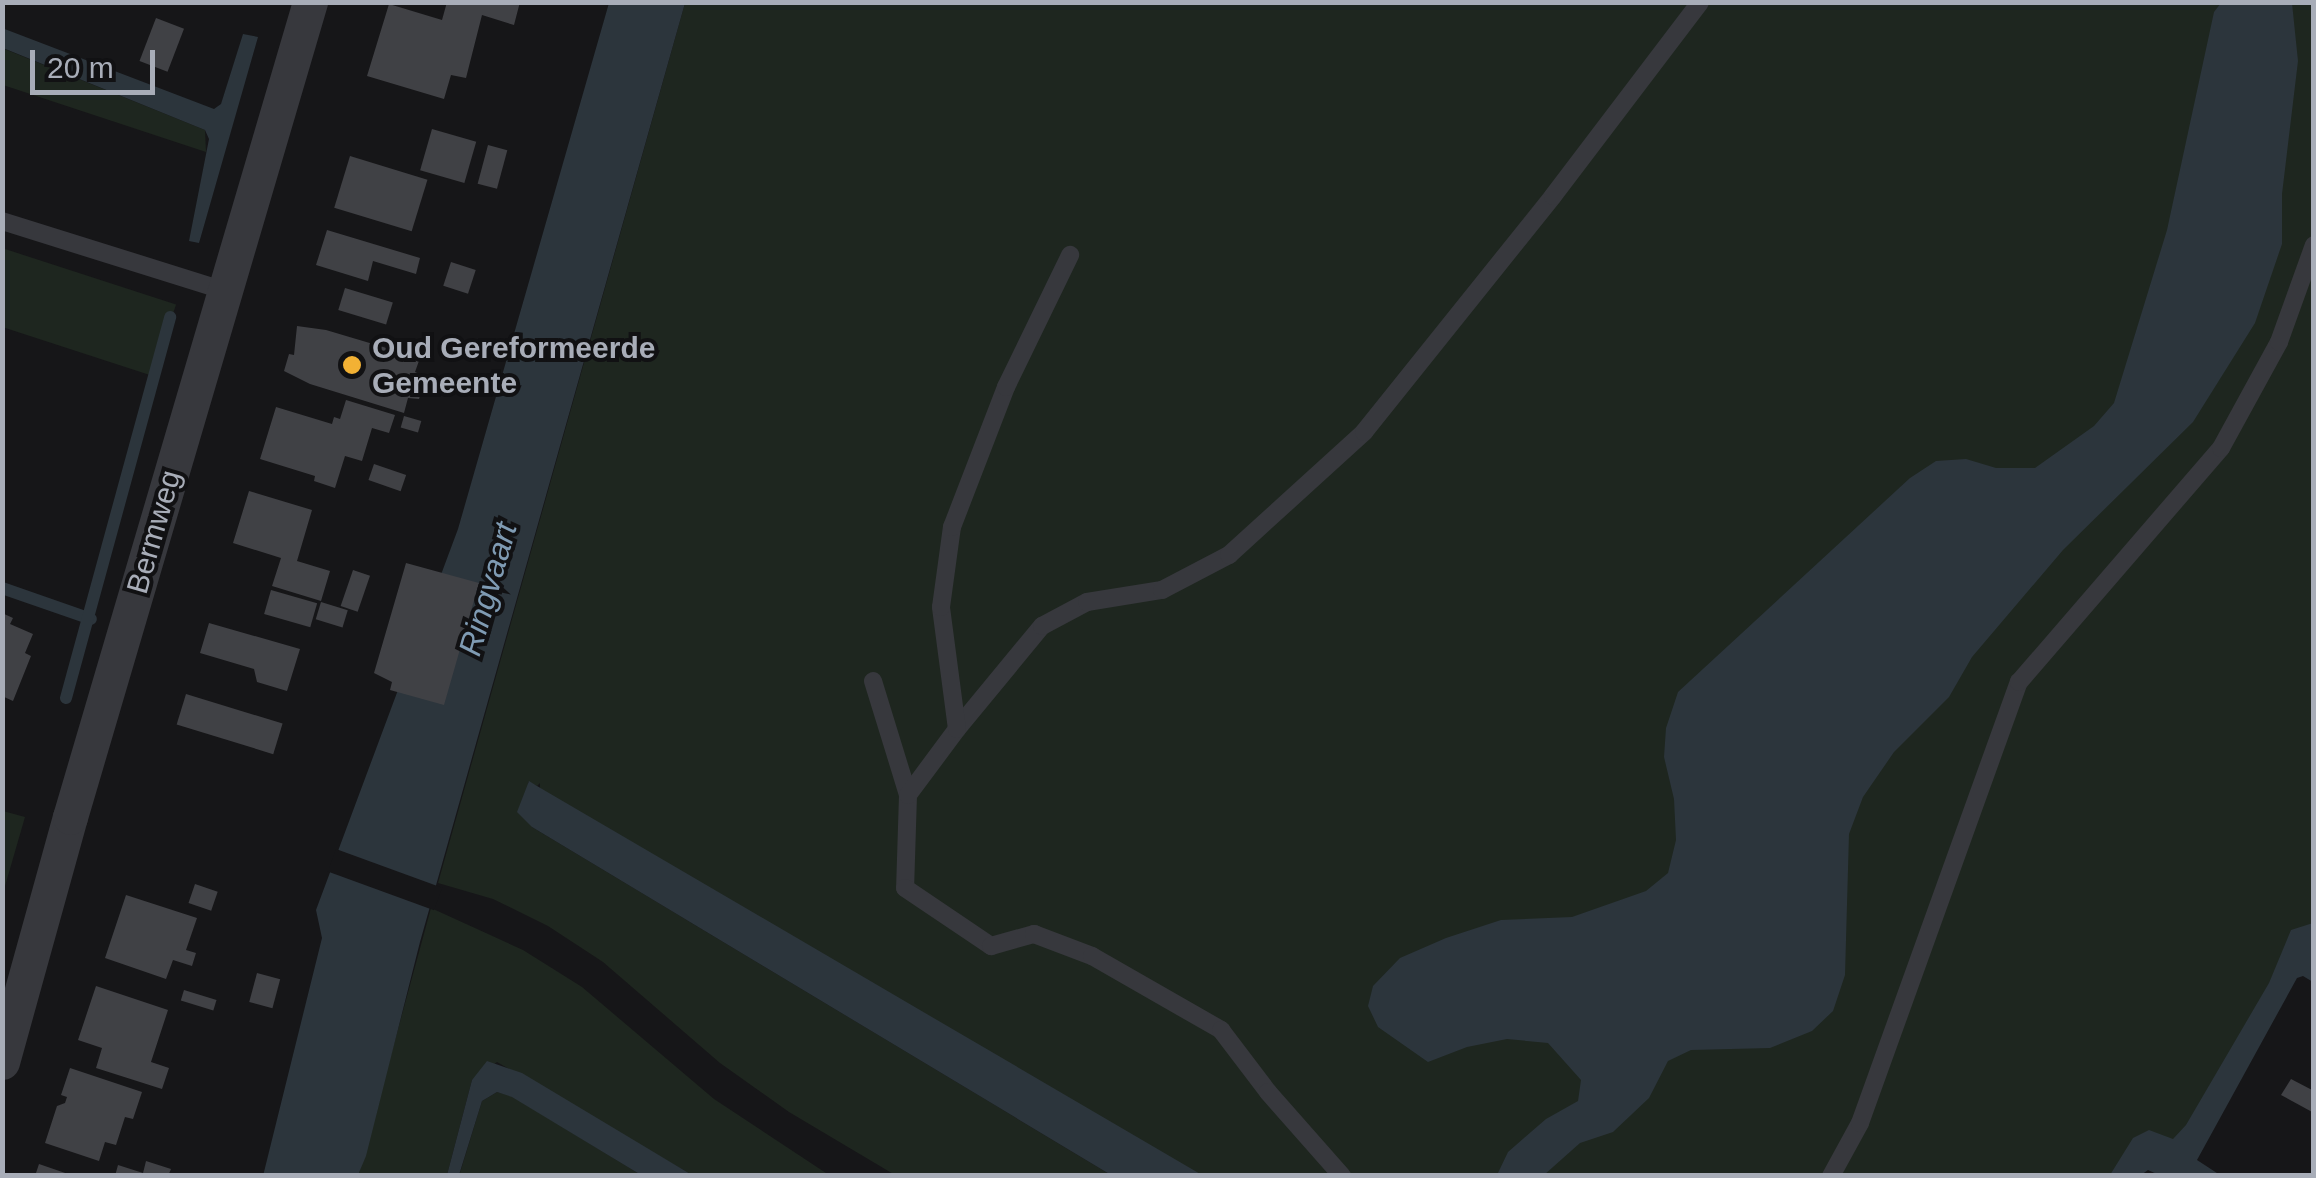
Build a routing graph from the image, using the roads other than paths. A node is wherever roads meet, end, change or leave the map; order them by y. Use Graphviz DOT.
graph roads {
  1 [pos="310,2"];
  2 [pos="1700,2"];
  3 [pos="2,222"];
  4 [pos="2314,245"];
  5 [pos="1070,254"];
  6 [pos="226,291"];
  7 [pos="873,681"];
  8 [pos="957,729"];
  9 [pos="908,795"];
  10 [pos="13,991"];
  11 [pos="2,1062"];
  12 [pos="1342,1176"];
  13 [pos="1831,1176"];
  1 -- 6 [label="street, Bermweg"];
  2 -- 8 [label="lane"];
  3 -- 6 [label="lane"];
  4 -- 13 [label="lane"];
  5 -- 8 [label="lane"];
  6 -- 10 [label="street, Bermweg"];
  7 -- 9 [label="lane"];
  8 -- 9 [label="lane"];
  9 -- 12 [label="lane"];
  10 -- 11 [label="street, Bermweg"];
}
